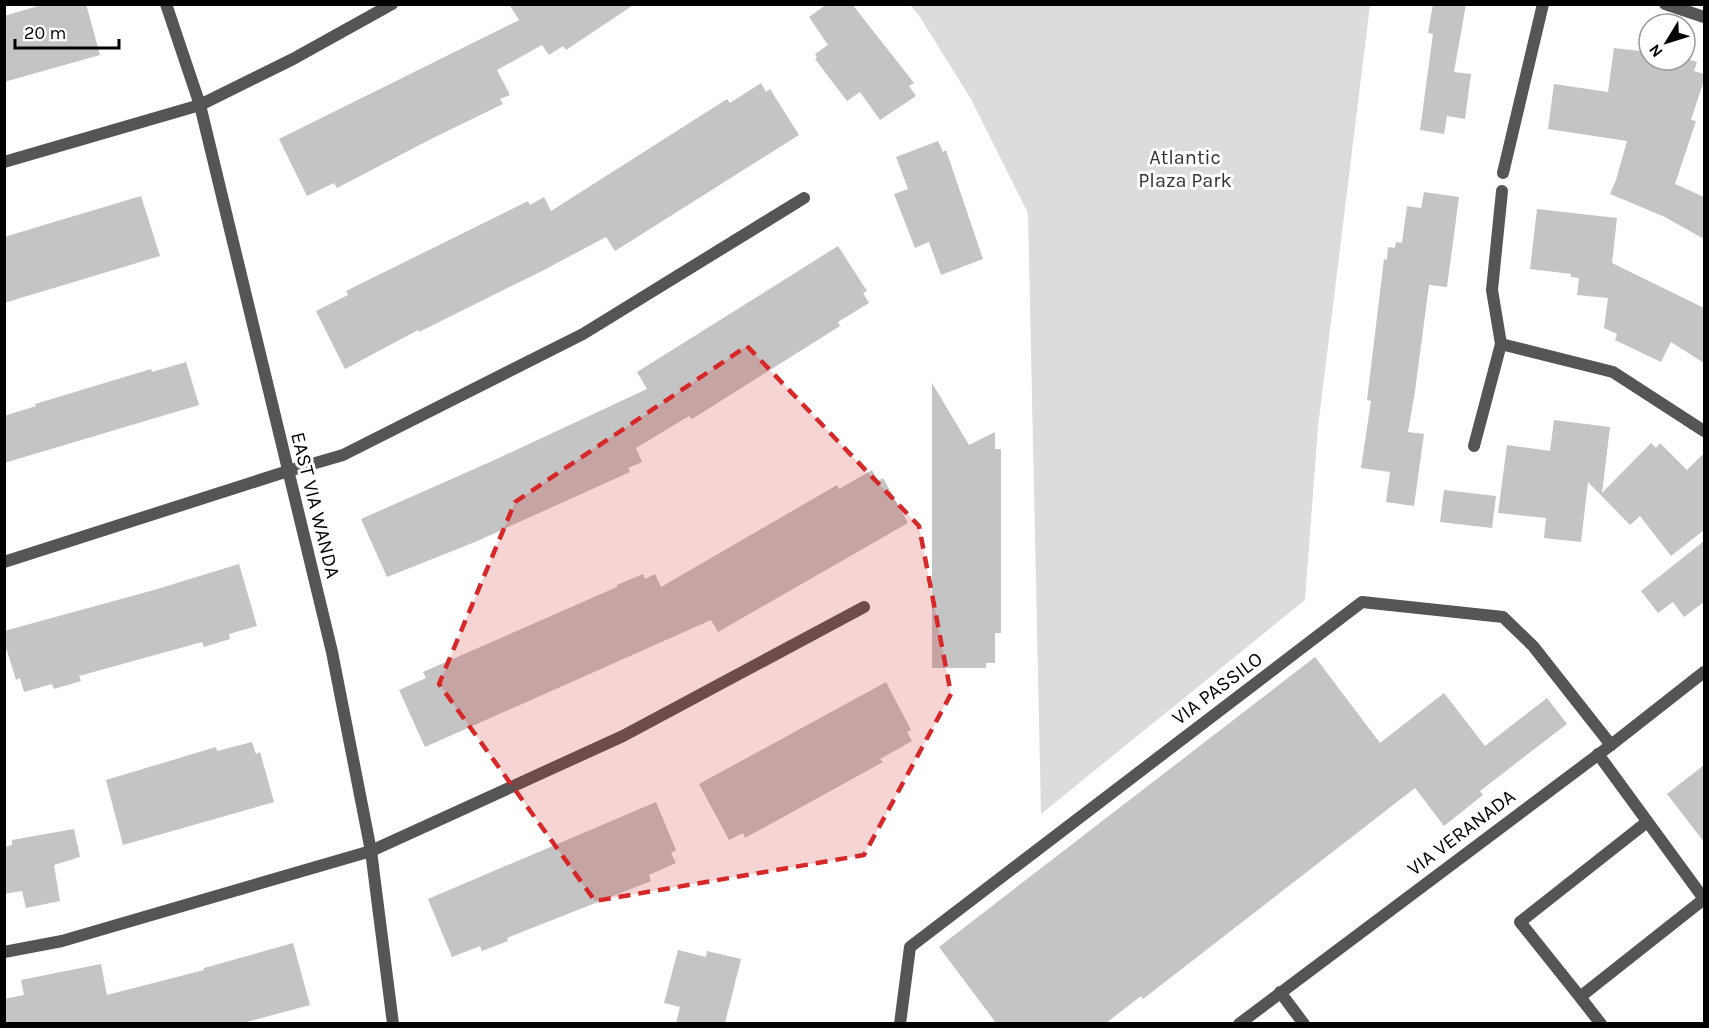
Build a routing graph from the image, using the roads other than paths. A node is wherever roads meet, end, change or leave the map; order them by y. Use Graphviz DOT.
graph roads {
  1 [pos="166,4"];
  2 [pos="392,4"];
  3 [pos="1543,4"];
  4 [pos="1665,4"];
  5 [pos="1704,17"];
  6 [pos="200,105"];
  7 [pos="4,162"];
  8 [pos="1503,173"];
  9 [pos="1502,191"];
  10 [pos="804,198"];
  11 [pos="1501,344"];
  12 [pos="1704,432"];
  13 [pos="1474,446"];
  14 [pos="288,471"];
  15 [pos="4,562"];
  16 [pos="864,607"];
  17 [pos="1704,672"];
  18 [pos="1611,745"];
  19 [pos="1598,754"];
  20 [pos="1647,822"];
  21 [pos="371,851"];
  22 [pos="4,951"];
  23 [pos="1280,992"];
  24 [pos="1580,997"];
  25 [pos="393,1023"];
  26 [pos="900,1023"];
  27 [pos="1239,1023"];
  28 [pos="1304,1023"];
  29 [pos="1601,1023"];
  1 -- 6 [label="street, EAST VIA WANDA"];
  2 -- 6 [label="street"];
  3 -- 8 [label="street"];
  4 -- 5 [label="street"];
  6 -- 7 [label="street"];
  6 -- 14 [label="street, EAST VIA WANDA"];
  9 -- 11 [label="street"];
  10 -- 14 [label="street"];
  11 -- 12 [label="street"];
  11 -- 13 [label="street"];
  14 -- 15 [label="street"];
  14 -- 21 [label="street, EAST VIA WANDA"];
  16 -- 21 [label="street"];
  17 -- 18 [label="street, VIA VERANADA"];
  18 -- 19 [label="street, VIA VERANADA"];
  18 -- 26 [label="street, VIA PASSILO"];
  19 -- 20 [label="street"];
  19 -- 23 [label="street, VIA VERANADA"];
  20 -- 24 [label="street"];
  20 -- 24 [label="street"];
  21 -- 22 [label="street"];
  21 -- 25 [label="street, EAST VIA WANDA"];
  23 -- 27 [label="street, VIA VERANADA"];
  23 -- 28 [label="street"];
  24 -- 29 [label="street"];
}
